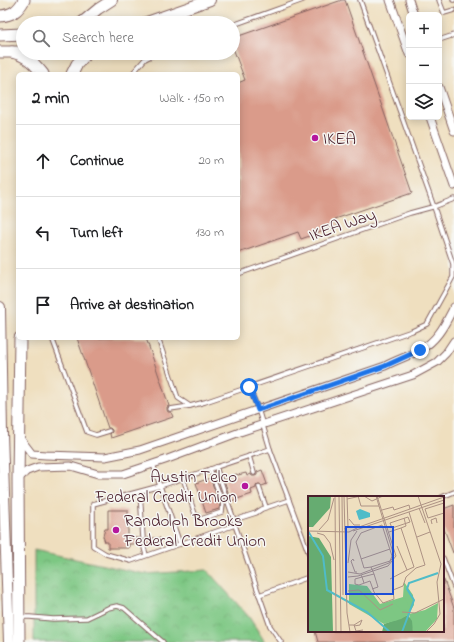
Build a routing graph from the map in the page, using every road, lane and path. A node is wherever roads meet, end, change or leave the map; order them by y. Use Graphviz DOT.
graph roads {
  1 [pos="24,0"];
  2 [pos="112,0"];
  3 [pos="210,0"];
  4 [pos="303,0"];
  5 [pos="360,0"];
  6 [pos="390,0"];
  7 [pos="409,0"];
  8 [pos="440,0"];
  9 [pos="454,10"];
  10 [pos="413,12"];
  11 [pos="0,16"];
  12 [pos="89,16"];
  13 [pos="164,16"];
  14 [pos="240,22"];
  15 [pos="16,34"];
  16 [pos="0,35"];
  17 [pos="454,35"];
  18 [pos="442,39"];
  19 [pos="408,48"];
  20 [pos="0,52"];
  21 [pos="16,52"];
  22 [pos="30,60"];
  23 [pos="81,60"];
  24 [pos="144,60"];
  25 [pos="41,72"];
  26 [pos="73,72"];
  27 [pos="134,72"];
  28 [pos="442,96"];
  29 [pos="431,120"];
  30 [pos="454,132"];
  31 [pos="454,186"];
  32 [pos="454,198"];
  33 [pos="434,207"];
  34 [pos="240,273"];
  35 [pos="0,307"];
  36 [pos="454,307"];
  37 [pos="20,340"];
  38 [pos="53,340"];
  39 [pos="159,340"];
  40 [pos="454,341"];
  41 [pos="249,387"];
  42 [pos="190,406"];
  43 [pos="170,409"];
  44 [pos="258,410"];
  45 [pos="262,424"];
  46 [pos="109,431"];
  47 [pos="18,436"];
  48 [pos="270,449"];
  49 [pos="249,456"];
  50 [pos="152,464"];
  51 [pos="216,467"];
  52 [pos="210,469"];
  53 [pos="254,473"];
  54 [pos="183,478"];
  55 [pos="18,479"];
  56 [pos="160,486"];
  57 [pos="259,487"];
  58 [pos="140,492"];
  59 [pos="454,492"];
  60 [pos="444,496"];
  61 [pos="289,500"];
  62 [pos="266,508"];
  63 [pos="234,523"];
  64 [pos="142,538"];
  65 [pos="143,544"];
  66 [pos="180,544"];
  67 [pos="308,551"];
  68 [pos="146,556"];
  69 [pos="444,561"];
  70 [pos="308,577"];
  71 [pos="454,587"];
  72 [pos="259,595"];
  73 [pos="19,617"];
  74 [pos="9,642"];
  75 [pos="19,642"];
  76 [pos="164,642"];
  77 [pos="281,642"];
  1 -- 11 [label="main road"];
  2 -- 12 [label="main road"];
  3 -- 13 [label="main road"];
  4 -- 14 [label="lane"];
  5 -- 33 [label="lane"];
  6 -- 19 [label="street"];
  7 -- 10 [label="street"];
  8 -- 9 [label="lane"];
  15 -- 16 [label="main road"];
  17 -- 18 [label="lane"];
  20 -- 21 [label="main road"];
  22 -- 25 [label="main road"];
  23 -- 26 [label="main road"];
  24 -- 27 [label="lane"];
  28 -- 30 [label="street"];
  29 -- 31 [label="street"];
  32 -- 33 [label="lane, IKEA Way"];
  33 -- 34 [label="lane, IKEA Way"];
  33 -- 41 [label="lane"];
  35 -- 74 [label="main road"];
  36 -- 44 [label="street"];
  37 -- 47 [label="main road"];
  38 -- 46 [label="lane"];
  39 -- 42 [label="lane"];
  40 -- 45 [label="street"];
  41 -- 42 [label="lane"];
  41 -- 44 [label="lane"];
  42 -- 43 [label="lane"];
  44 -- 45 [label="lane"];
  44 -- 47 [label="street"];
  45 -- 48 [label="lane"];
  45 -- 50 [label="street"];
  47 -- 55 [label="main road"];
  48 -- 49 [label="lane"];
  48 -- 61 [label="lane"];
  49 -- 51 [label="lane"];
  49 -- 53 [label="lane"];
  50 -- 55 [label="street"];
  50 -- 56 [label="lane"];
  51 -- 52 [label="lane"];
  51 -- 63 [label="lane"];
  52 -- 54 [label="lane"];
  52 -- 54 [label="lane"];
  54 -- 56 [label="lane"];
  55 -- 73 [label="main road"];
  56 -- 58 [label="lane"];
  56 -- 66 [label="lane"];
  57 -- 62 [label="lane"];
  58 -- 64 [label="lane"];
  58 -- 68 [label="lane"];
  59 -- 60 [label="lane"];
  61 -- 62 [label="lane"];
  61 -- 67 [label="lane"];
  62 -- 63 [label="lane"];
  63 -- 66 [label="lane"];
  63 -- 72 [label="lane"];
  65 -- 68 [label="lane"];
  66 -- 68 [label="lane"];
  69 -- 71 [label="lane"];
  70 -- 72 [label="lane"];
  72 -- 77 [label="lane"];
  73 -- 75 [label="main road"];
  73 -- 76 [label="lane"];
}
